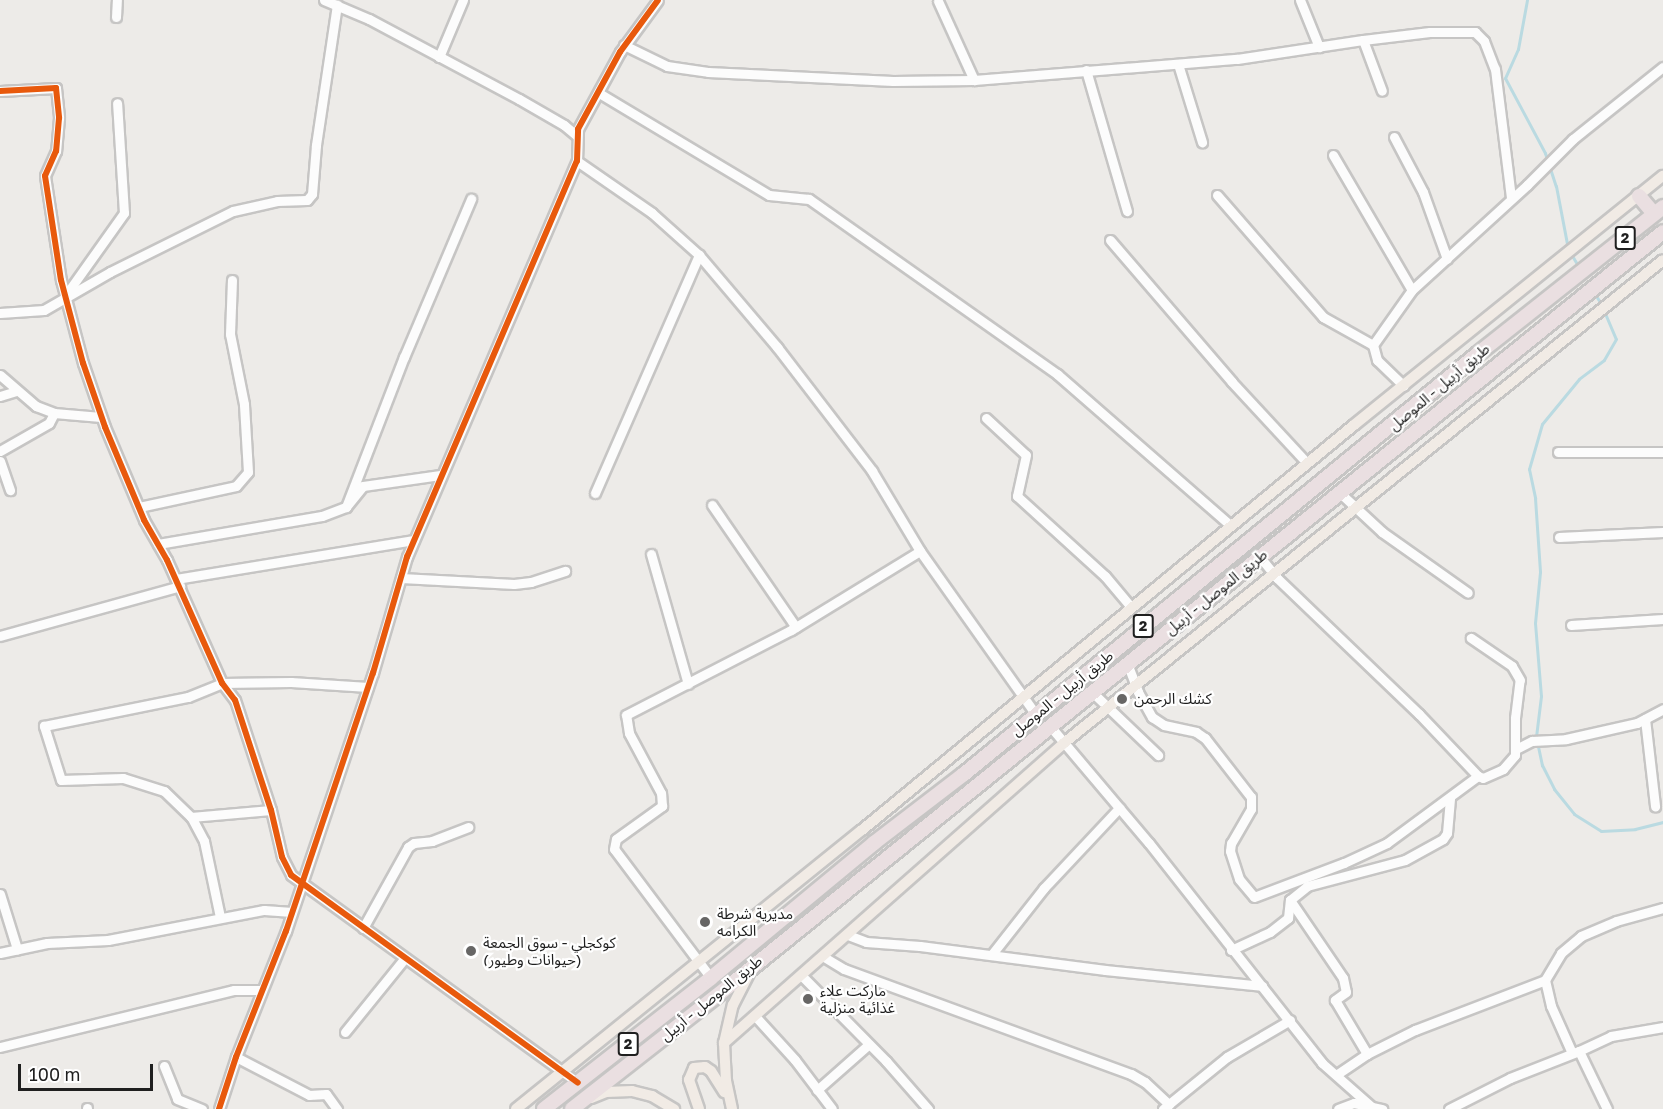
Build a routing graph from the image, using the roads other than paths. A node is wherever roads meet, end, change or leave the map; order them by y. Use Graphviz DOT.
graph roads {
  1 [pos="117,0"];
  2 [pos="324,0"];
  3 [pos="464,0"];
  4 [pos="658,0"];
  5 [pos="1300,0"];
  6 [pos="938,1"];
  7 [pos="341,4"];
  8 [pos="116,17"];
  9 [pos="1363,40"];
  10 [pos="624,45"];
  11 [pos="1318,47"];
  12 [pos="439,57"];
  13 [pos="1178,64"];
  14 [pos="1663,67"];
  15 [pos="1086,70"];
  16 [pos="974,80"];
  17 [pos="0,91"];
  18 [pos="1382,91"];
  19 [pos="599,93"];
  20 [pos="117,103"];
  21 [pos="576,135"];
  22 [pos="1394,137"];
  23 [pos="1202,142"];
  24 [pos="1333,155"];
  25 [pos="577,161"];
  26 [pos="1663,176"];
  27 [pos="1217,195"];
  28 [pos="1639,196"];
  29 [pos="1511,197"];
  30 [pos="471,199"];
  31 [pos="1127,211"];
  32 [pos="1658,211"];
  33 [pos="1663,231"];
  34 [pos="1110,240"];
  35 [pos="699,255"];
  36 [pos="1447,259"];
  37 [pos="1663,260"];
  38 [pos="232,280"];
  39 [pos="1412,290"];
  40 [pos="66,297"];
  41 [pos="0,313"];
  42 [pos="1373,345"];
  43 [pos="0,375"];
  44 [pos="1404,386"];
  45 [pos="16,391"];
  46 [pos="0,396"];
  47 [pos="54,414"];
  48 [pos="101,417"];
  49 [pos="986,418"];
  50 [pos="3,450"];
  51 [pos="1558,452"];
  52 [pos="1663,452"];
  53 [pos="0,460"];
  54 [pos="1307,463"];
  55 [pos="440,475"];
  56 [pos="10,490"];
  57 [pos="1339,492"];
  58 [pos="595,493"];
  59 [pos="712,505"];
  60 [pos="139,507"];
  61 [pos="346,507"];
  62 [pos="1356,508"];
  63 [pos="1231,526"];
  64 [pos="1663,532"];
  65 [pos="1559,537"];
  66 [pos="414,540"];
  67 [pos="158,544"];
  68 [pos="920,551"];
  69 [pos="651,554"];
  70 [pos="1260,556"];
  71 [pos="565,571"];
  72 [pos="1274,574"];
  73 [pos="400,578"];
  74 [pos="178,583"];
  75 [pos="1468,593"];
  76 [pos="1131,607"];
  77 [pos="1663,619"];
  78 [pos="1571,625"];
  79 [pos="796,627"];
  80 [pos="0,636"];
  81 [pos="1472,638"];
  82 [pos="1127,663"];
  83 [pos="222,683"];
  84 [pos="688,684"];
  85 [pos="1135,686"];
  86 [pos="368,687"];
  87 [pos="1091,691"];
  88 [pos="1022,697"];
  89 [pos="1108,707"];
  90 [pos="1663,709"];
  91 [pos="1036,715"];
  92 [pos="1645,719"];
  93 [pos="1050,726"];
  94 [pos="1064,743"];
  95 [pos="1516,749"];
  96 [pos="1158,755"];
  97 [pos="1478,776"];
  98 [pos="1450,798"];
  99 [pos="1655,806"];
  100 [pos="1119,808"];
  101 [pos="271,810"];
  102 [pos="191,817"];
  103 [pos="468,827"];
  104 [pos="301,884"];
  105 [pos="0,894"];
  106 [pos="1290,900"];
  107 [pos="1663,908"];
  108 [pos="292,912"];
  109 [pos="220,917"];
  110 [pos="363,928"];
  111 [pos="848,935"];
  112 [pos="17,949"];
  113 [pos="1231,950"];
  114 [pos="0,953"];
  115 [pos="767,953"];
  116 [pos="992,954"];
  117 [pos="824,957"];
  118 [pos="405,958"];
  119 [pos="696,962"];
  120 [pos="802,976"];
  121 [pos="711,978"];
  122 [pos="1545,980"];
  123 [pos="1262,986"];
  124 [pos="262,990"];
  125 [pos="755,1016"];
  126 [pos="1290,1020"];
  127 [pos="1663,1027"];
  128 [pos="345,1032"];
  129 [pos="724,1043"];
  130 [pos="869,1044"];
  131 [pos="0,1047"];
  132 [pos="1576,1052"];
  133 [pos="1367,1054"];
  134 [pos="236,1057"];
  135 [pos="164,1065"];
  136 [pos="562,1073"];
  137 [pos="1336,1075"];
  138 [pos="578,1083"];
  139 [pos="817,1090"];
  140 [pos="1166,1106"];
  141 [pos="1376,1108"];
  142 [pos="202,1109"];
  143 [pos="219,1109"];
  144 [pos="337,1109"];
  145 [pos="516,1109"];
  146 [pos="544,1109"];
  147 [pos="572,1109"];
  148 [pos="674,1109"];
  149 [pos="699,1109"];
  150 [pos="732,1109"];
  151 [pos="832,1109"];
  152 [pos="928,1109"];
  153 [pos="1338,1109"];
  154 [pos="1449,1109"];
  155 [pos="1607,1109"];
  1 -- 8 [label="street"];
  2 -- 7 [label="street"];
  3 -- 12 [label="street"];
  4 -- 10 [label="street"];
  5 -- 11 [label="street"];
  6 -- 16 [label="street"];
  7 -- 12 [label="street"];
  7 -- 40 [label="street"];
  9 -- 11 [label="street"];
  9 -- 18 [label="street"];
  9 -- 29 [label="street"];
  10 -- 16 [label="street"];
  10 -- 19 [label="street"];
  11 -- 13 [label="street"];
  12 -- 21 [label="street"];
  13 -- 15 [label="street"];
  13 -- 23 [label="street"];
  14 -- 29 [label="street"];
  15 -- 16 [label="street"];
  15 -- 31 [label="street"];
  17 -- 40 [label="street"];
  19 -- 21 [label="street"];
  19 -- 63 [label="street"];
  20 -- 40 [label="street"];
  21 -- 25 [label="street"];
  22 -- 36 [label="street"];
  24 -- 39 [label="street"];
  25 -- 35 [label="street"];
  25 -- 55 [label="street"];
  26 -- 28 [label="main road"];
  27 -- 42 [label="street"];
  28 -- 32 [label="highway"];
  28 -- 44 [label="main road"];
  29 -- 36 [label="street"];
  30 -- 61 [label="street"];
  32 -- 91 [label="highway, طريق أربيل - الموصل / 2"];
  33 -- 57 [label="highway, طريق الموصل - أربيل / 2"];
  34 -- 54 [label="street"];
  35 -- 58 [label="street"];
  35 -- 68 [label="street"];
  36 -- 39 [label="street"];
  37 -- 62 [label="main road"];
  38 -- 60 [label="street"];
  39 -- 42 [label="street"];
  40 -- 41 [label="street"];
  40 -- 48 [label="street"];
  42 -- 44 [label="street"];
  43 -- 45 [label="street"];
  44 -- 54 [label="main road"];
  45 -- 46 [label="street"];
  45 -- 47 [label="street"];
  47 -- 48 [label="street"];
  47 -- 50 [label="street"];
  48 -- 60 [label="street"];
  49 -- 76 [label="street"];
  50 -- 53 [label="street"];
  51 -- 52 [label="street"];
  53 -- 56 [label="street"];
  54 -- 63 [label="main road"];
  55 -- 61 [label="street"];
  55 -- 66 [label="street"];
  57 -- 62 [label="street"];
  57 -- 70 [label="highway, طريق الموصل - أربيل / 2"];
  59 -- 79 [label="street"];
  60 -- 67 [label="street"];
  61 -- 67 [label="street"];
  62 -- 72 [label="main road"];
  62 -- 75 [label="street"];
  63 -- 76 [label="main road"];
  64 -- 65 [label="street"];
  66 -- 73 [label="street"];
  66 -- 74 [label="street"];
  67 -- 74 [label="street"];
  68 -- 79 [label="street"];
  68 -- 88 [label="street"];
  69 -- 84 [label="street"];
  70 -- 72 [label="street"];
  70 -- 82 [label="highway, طريق الموصل - أربيل / 2"];
  71 -- 73 [label="street"];
  72 -- 85 [label="main road"];
  72 -- 97 [label="street"];
  73 -- 86 [label="street"];
  74 -- 80 [label="street"];
  74 -- 83 [label="street"];
  76 -- 88 [label="main road"];
  77 -- 78 [label="street"];
  79 -- 84 [label="street"];
  81 -- 95 [label="street"];
  82 -- 85 [label="street"];
  82 -- 87 [label="highway, طريق الموصل - أربيل / 2"];
  83 -- 86 [label="street"];
  83 -- 101 [label="street"];
  83 -- 102 [label="street"];
  84 -- 119 [label="street"];
  85 -- 89 [label="main road"];
  85 -- 98 [label="street"];
  86 -- 104 [label="street"];
  87 -- 89 [label="street"];
  87 -- 93 [label="highway, طريق الموصل - أربيل / 2"];
  88 -- 91 [label="street"];
  88 -- 119 [label="main road"];
  89 -- 94 [label="main road"];
  89 -- 96 [label="street"];
  90 -- 92 [label="street"];
  91 -- 121 [label="highway, طريق أربيل - الموصل / 2"];
  92 -- 95 [label="street"];
  92 -- 99 [label="street"];
  93 -- 94 [label="street"];
  93 -- 115 [label="highway, طريق الموصل - أربيل / 2"];
  94 -- 100 [label="street"];
  94 -- 111 [label="main road"];
  95 -- 97 [label="street"];
  97 -- 98 [label="street"];
  98 -- 106 [label="street"];
  100 -- 113 [label="street"];
  100 -- 116 [label="street"];
  101 -- 102 [label="street"];
  101 -- 104 [label="street"];
  102 -- 109 [label="street"];
  103 -- 110 [label="street"];
  104 -- 108 [label="street"];
  104 -- 110 [label="street"];
  105 -- 112 [label="street"];
  106 -- 113 [label="street"];
  106 -- 133 [label="street"];
  107 -- 122 [label="street"];
  108 -- 109 [label="street"];
  108 -- 124 [label="street"];
  109 -- 112 [label="street"];
  110 -- 118 [label="street"];
  111 -- 116 [label="street"];
  111 -- 117 [label="main road"];
  112 -- 114 [label="street"];
  113 -- 123 [label="street"];
  115 -- 129 [label="main road"];
  115 -- 147 [label="highway, طريق الموصل - أربيل / 2"];
  116 -- 123 [label="street"];
  117 -- 120 [label="main road"];
  117 -- 140 [label="street"];
  118 -- 128 [label="street"];
  118 -- 136 [label="street"];
  119 -- 121 [label="street"];
  119 -- 136 [label="main road"];
  120 -- 125 [label="main road"];
  120 -- 130 [label="street"];
  121 -- 138 [label="highway, طريق أربيل - الموصل / 2"];
  122 -- 132 [label="street"];
  122 -- 133 [label="street"];
  123 -- 126 [label="street"];
  124 -- 131 [label="street"];
  124 -- 134 [label="street"];
  125 -- 129 [label="main road"];
  125 -- 139 [label="street"];
  126 -- 137 [label="street"];
  126 -- 140 [label="street"];
  127 -- 132 [label="street"];
  129 -- 150 [label="main road"];
  130 -- 139 [label="street"];
  130 -- 152 [label="street"];
  132 -- 154 [label="street"];
  132 -- 155 [label="street"];
  133 -- 137 [label="street"];
  134 -- 143 [label="street"];
  134 -- 144 [label="street"];
  135 -- 142 [label="street"];
  136 -- 138 [label="street"];
  136 -- 145 [label="main road"];
  137 -- 141 [label="street"];
  138 -- 146 [label="highway, طريق أربيل - الموصل / 2"];
  139 -- 151 [label="street"];
  141 -- 153 [label="street"];
  147 -- 148 [label="main road"];
  149 -- 150 [label="main road"];
}
